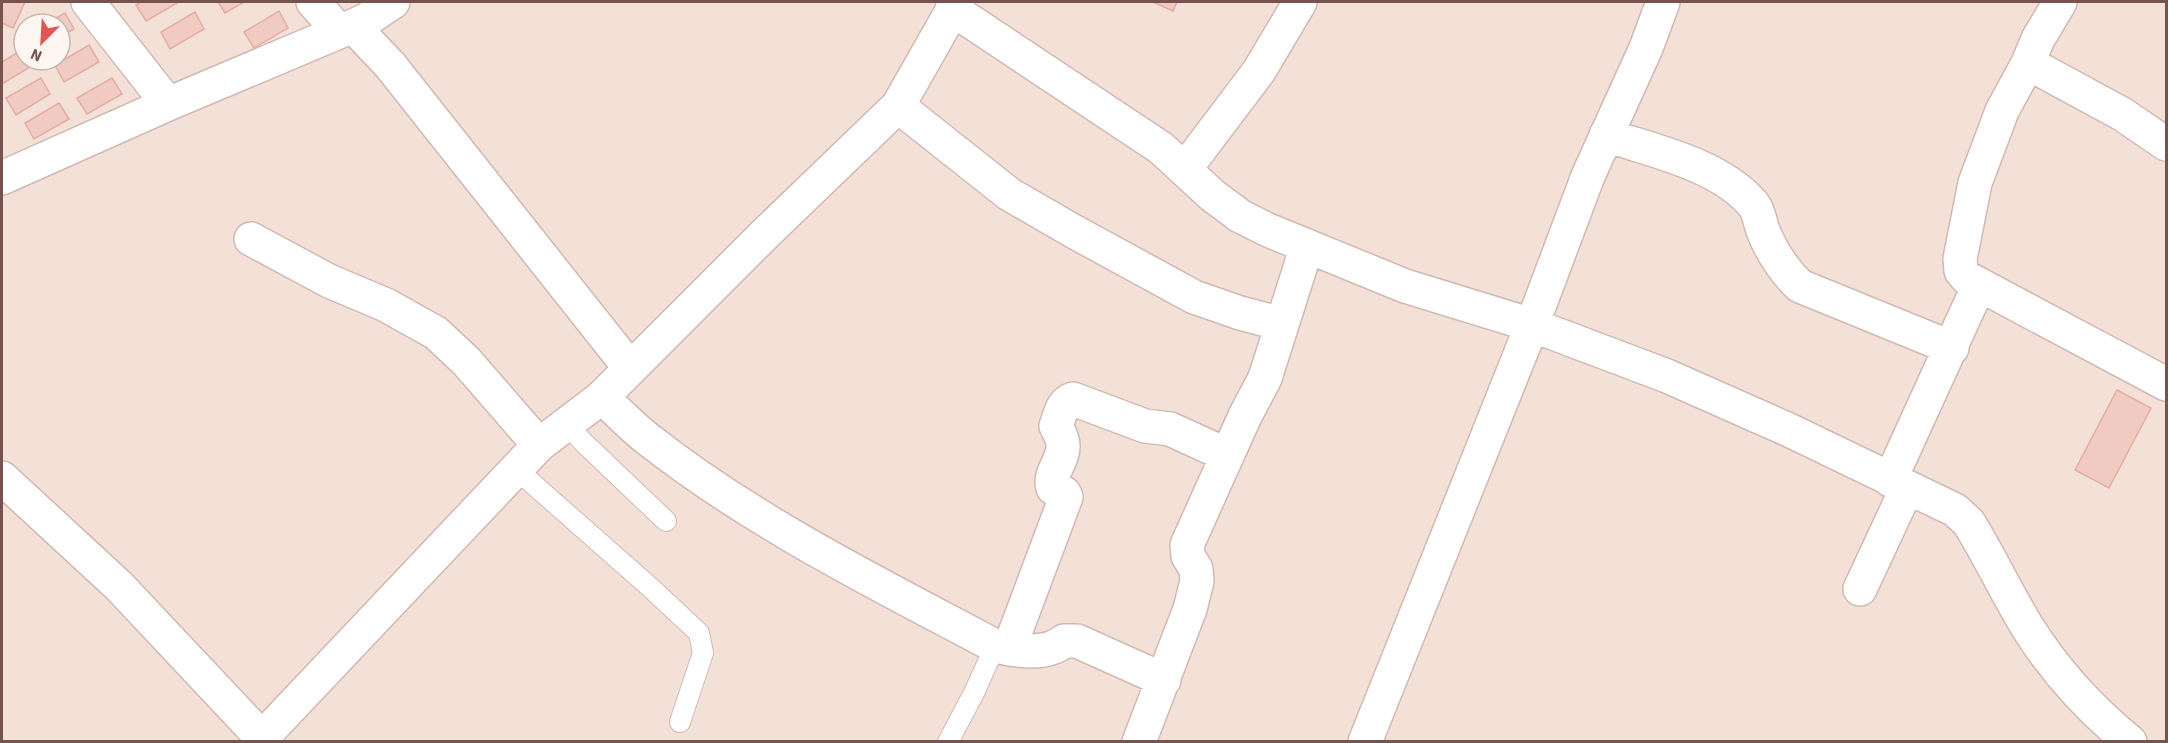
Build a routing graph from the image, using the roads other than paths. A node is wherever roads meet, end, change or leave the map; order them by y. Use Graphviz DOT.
graph roads {
  1 [pos="88,2"];
  2 [pos="313,2"];
  3 [pos="393,2"];
  4 [pos="1300,2"];
  5 [pos="1662,2"];
  6 [pos="2060,2"];
  7 [pos="955,5"];
  8 [pos="352,20"];
  9 [pos="2028,63"];
  10 [pos="168,104"];
  11 [pos="898,106"];
  12 [pos="1606,135"];
  13 [pos="2166,144"];
  14 [pos="9,164"];
  15 [pos="1185,169"];
  16 [pos="251,239"];
  17 [pos="1307,246"];
  18 [pos="1979,285"];
  19 [pos="1281,324"];
  20 [pos="1532,325"];
  21 [pos="1952,348"];
  22 [pos="630,368"];
  23 [pos="2166,384"];
  24 [pos="602,397"];
  25 [pos="566,423"];
  26 [pos="539,445"];
  27 [pos="1227,455"];
  28 [pos="516,470"];
  29 [pos="2,478"];
  30 [pos="1899,484"];
  31 [pos="666,521"];
  32 [pos="1860,590"];
  33 [pos="1002,648"];
  34 [pos="1164,680"];
  35 [pos="680,722"];
  36 [pos="260,740"];
  37 [pos="948,741"];
  38 [pos="1139,741"];
  39 [pos="1365,741"];
  40 [pos="2130,741"];
  1 -- 10 [label="street"];
  2 -- 8 [label="street"];
  3 -- 8 [label="street"];
  4 -- 15 [label="street"];
  5 -- 12 [label="street"];
  6 -- 9 [label="street"];
  7 -- 11 [label="street"];
  7 -- 15 [label="street"];
  8 -- 10 [label="street"];
  8 -- 22 [label="street"];
  9 -- 13 [label="street"];
  9 -- 18 [label="street"];
  10 -- 14 [label="street"];
  11 -- 19 [label="street"];
  11 -- 22 [label="street"];
  12 -- 20 [label="street"];
  12 -- 21 [label="street"];
  15 -- 17 [label="street"];
  16 -- 26 [label="street"];
  17 -- 19 [label="street"];
  17 -- 20 [label="street"];
  18 -- 21 [label="street"];
  18 -- 23 [label="street"];
  19 -- 27 [label="street"];
  20 -- 30 [label="street"];
  20 -- 39 [label="street"];
  21 -- 30 [label="street"];
  22 -- 24 [label="street"];
  24 -- 25 [label="street"];
  24 -- 33 [label="street"];
  25 -- 26 [label="street"];
  25 -- 31 [label="lane"];
  26 -- 28 [label="street"];
  27 -- 33 [label="street"];
  27 -- 34 [label="street"];
  28 -- 35 [label="lane"];
  28 -- 36 [label="street"];
  29 -- 36 [label="street"];
  30 -- 32 [label="street"];
  30 -- 40 [label="street"];
  33 -- 34 [label="street"];
  33 -- 37 [label="lane"];
  34 -- 38 [label="street"];
}
